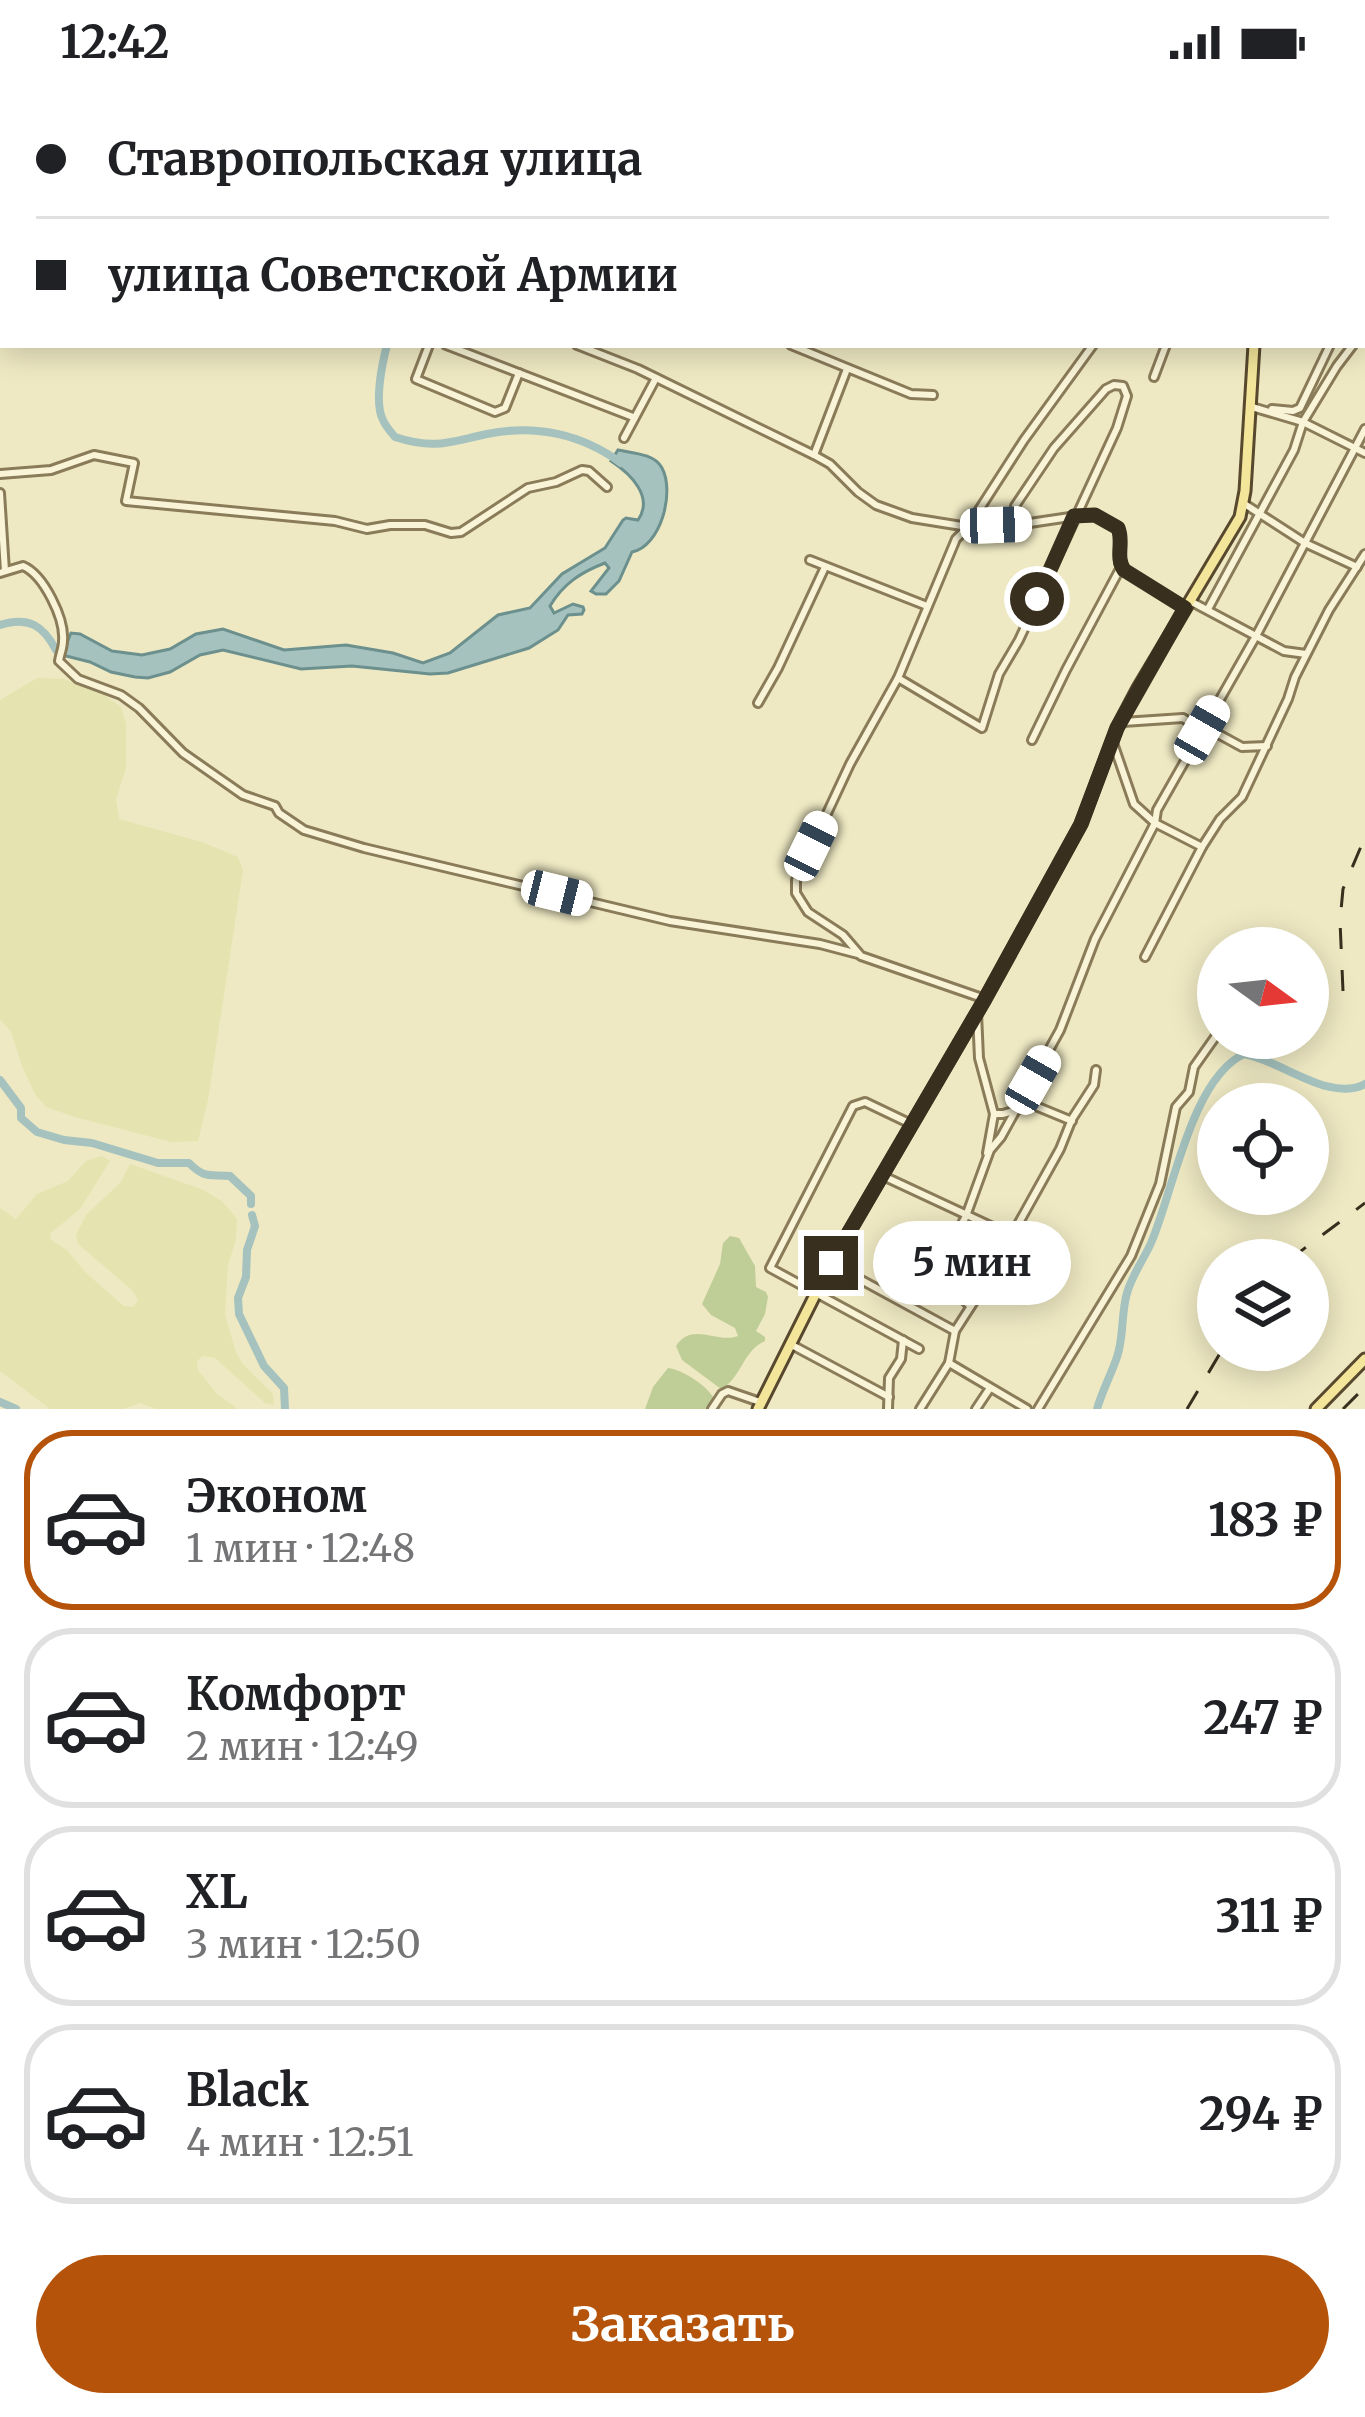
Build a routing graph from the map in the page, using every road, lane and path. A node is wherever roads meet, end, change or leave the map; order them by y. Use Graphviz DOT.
graph roads {
  1 [pos="428,348"];
  2 [pos="454,348"];
  3 [pos="585,348"];
  4 [pos="799,348"];
  5 [pos="835,348"];
  6 [pos="1091,348"];
  7 [pos="1165,348"];
  8 [pos="1254,348"];
  9 [pos="1329,348"];
  10 [pos="1351,348"];
  11 [pos="830,360"];
  12 [pos="847,369"];
  13 [pos="519,373"];
  14 [pos="1154,377"];
  15 [pos="656,378"];
  16 [pos="933,395"];
  17 [pos="1249,406"];
  18 [pos="1267,410"];
  19 [pos="633,417"];
  20 [pos="1303,422"];
  21 [pos="1365,429"];
  22 [pos="624,438"];
  23 [pos="1355,447"];
  24 [pos="1365,452"];
  25 [pos="814,455"];
  26 [pos="0,474"];
  27 [pos="607,487"];
  28 [pos="0,493"];
  29 [pos="1243,503"];
  30 [pos="1261,514"];
  31 [pos="1074,516"];
  32 [pos="1023,524"];
  33 [pos="968,527"];
  34 [pos="0,532"];
  35 [pos="1305,543"];
  36 [pos="1365,554"];
  37 [pos="810,560"];
  38 [pos="1121,567"];
  39 [pos="1358,567"];
  40 [pos="825,568"];
  41 [pos="2,572"];
  42 [pos="1188,604"];
  43 [pos="927,606"];
  44 [pos="1208,609"];
  45 [pos="1256,636"];
  46 [pos="1306,654"];
  47 [pos="898,678"];
  48 [pos="758,704"];
  49 [pos="1120,722"];
  50 [pos="1202,730"];
  51 [pos="1032,740"];
  52 [pos="1112,741"];
  53 [pos="1267,746"];
  54 [pos="1155,823"];
  55 [pos="1202,847"];
  56 [pos="859,954"];
  57 [pos="1145,957"];
  58 [pos="985,999"];
  59 [pos="977,1013"];
  60 [pos="1200,1059"];
  61 [pos="1096,1070"];
  62 [pos="1017,1108"];
  63 [pos="994,1114"];
  64 [pos="1072,1120"];
  65 [pos="911,1124"];
  66 [pos="987,1157"];
  67 [pos="881,1175"];
  68 [pos="965,1216"];
  69 [pos="1012,1236"];
  70 [pos="831,1263"];
  71 [pos="815,1294"];
  72 [pos="970,1306"];
  73 [pos="956,1331"];
  74 [pos="903,1340"];
  75 [pos="790,1344"];
  76 [pos="919,1349"];
  77 [pos="1365,1359"];
  78 [pos="949,1363"];
  79 [pos="990,1388"];
  80 [pos="889,1397"];
  81 [pos="759,1405"];
  82 [pos="712,1409"];
  83 [pos="888,1409"];
  84 [pos="921,1409"];
  85 [pos="976,1409"];
  86 [pos="1027,1409"];
  87 [pos="1038,1409"];
  88 [pos="1316,1409"];
  1 -- 13 [label="street"];
  2 -- 13 [label="street"];
  3 -- 15 [label="street"];
  4 -- 11 [label="street"];
  5 -- 11 [label="street"];
  6 -- 33 [label="street"];
  7 -- 14 [label="street"];
  8 -- 17 [label="main road"];
  9 -- 18 [label="street"];
  10 -- 20 [label="street"];
  11 -- 12 [label="street"];
  12 -- 16 [label="street"];
  12 -- 25 [label="street"];
  13 -- 19 [label="street"];
  15 -- 19 [label="street"];
  15 -- 25 [label="street"];
  17 -- 18 [label="street"];
  17 -- 29 [label="main road"];
  18 -- 20 [label="street"];
  19 -- 22 [label="street"];
  20 -- 23 [label="street"];
  20 -- 30 [label="street"];
  21 -- 23 [label="street"];
  23 -- 24 [label="street"];
  23 -- 35 [label="street"];
  25 -- 33 [label="street"];
  26 -- 27 [label="street"];
  28 -- 34 [label="street"];
  29 -- 30 [label="street"];
  29 -- 42 [label="main road"];
  30 -- 35 [label="street"];
  30 -- 44 [label="street"];
  31 -- 32 [label="street"];
  31 -- 32 [label="street"];
  31 -- 38 [label="street"];
  31 -- 47 [label="street"];
  32 -- 33 [label="street"];
  33 -- 43 [label="street"];
  34 -- 41 [label="street"];
  35 -- 39 [label="street"];
  35 -- 45 [label="street"];
  36 -- 39 [label="street"];
  37 -- 40 [label="street"];
  38 -- 42 [label="street"];
  38 -- 51 [label="street"];
  39 -- 46 [label="street"];
  40 -- 43 [label="street"];
  40 -- 48 [label="street"];
  41 -- 56 [label="street"];
  42 -- 44 [label="street"];
  42 -- 49 [label="main road"];
  43 -- 47 [label="street"];
  44 -- 45 [label="street"];
  45 -- 46 [label="street"];
  45 -- 50 [label="street"];
  46 -- 53 [label="street"];
  47 -- 56 [label="street"];
  49 -- 50 [label="street"];
  49 -- 52 [label="main road"];
  50 -- 53 [label="street"];
  50 -- 54 [label="street"];
  52 -- 54 [label="street"];
  52 -- 58 [label="main road"];
  53 -- 55 [label="street"];
  54 -- 55 [label="street"];
  54 -- 62 [label="street"];
  55 -- 57 [label="street"];
  56 -- 58 [label="street"];
  58 -- 59 [label="main road"];
  59 -- 63 [label="street"];
  59 -- 65 [label="main road"];
  60 -- 87 [label="street"];
  61 -- 64 [label="street"];
  62 -- 63 [label="street"];
  62 -- 64 [label="street"];
  62 -- 66 [label="street"];
  63 -- 66 [label="street"];
  64 -- 69 [label="street"];
  65 -- 67 [label="main road"];
  65 -- 71 [label="street"];
  66 -- 68 [label="street"];
  67 -- 68 [label="street"];
  67 -- 70 [label="main road"];
  68 -- 69 [label="street"];
  68 -- 72 [label="street"];
  69 -- 72 [label="street"];
  70 -- 71 [label="main road"];
  70 -- 73 [label="street"];
  71 -- 74 [label="street"];
  71 -- 75 [label="main road"];
  72 -- 73 [label="street"];
  73 -- 78 [label="street"];
  74 -- 76 [label="street"];
  74 -- 80 [label="street"];
  75 -- 80 [label="street"];
  75 -- 81 [label="main road"];
  77 -- 88 [label="main road"];
  78 -- 79 [label="street"];
  78 -- 84 [label="street"];
  79 -- 85 [label="street"];
  79 -- 86 [label="street"];
  80 -- 83 [label="street"];
  81 -- 82 [label="street"];
}
